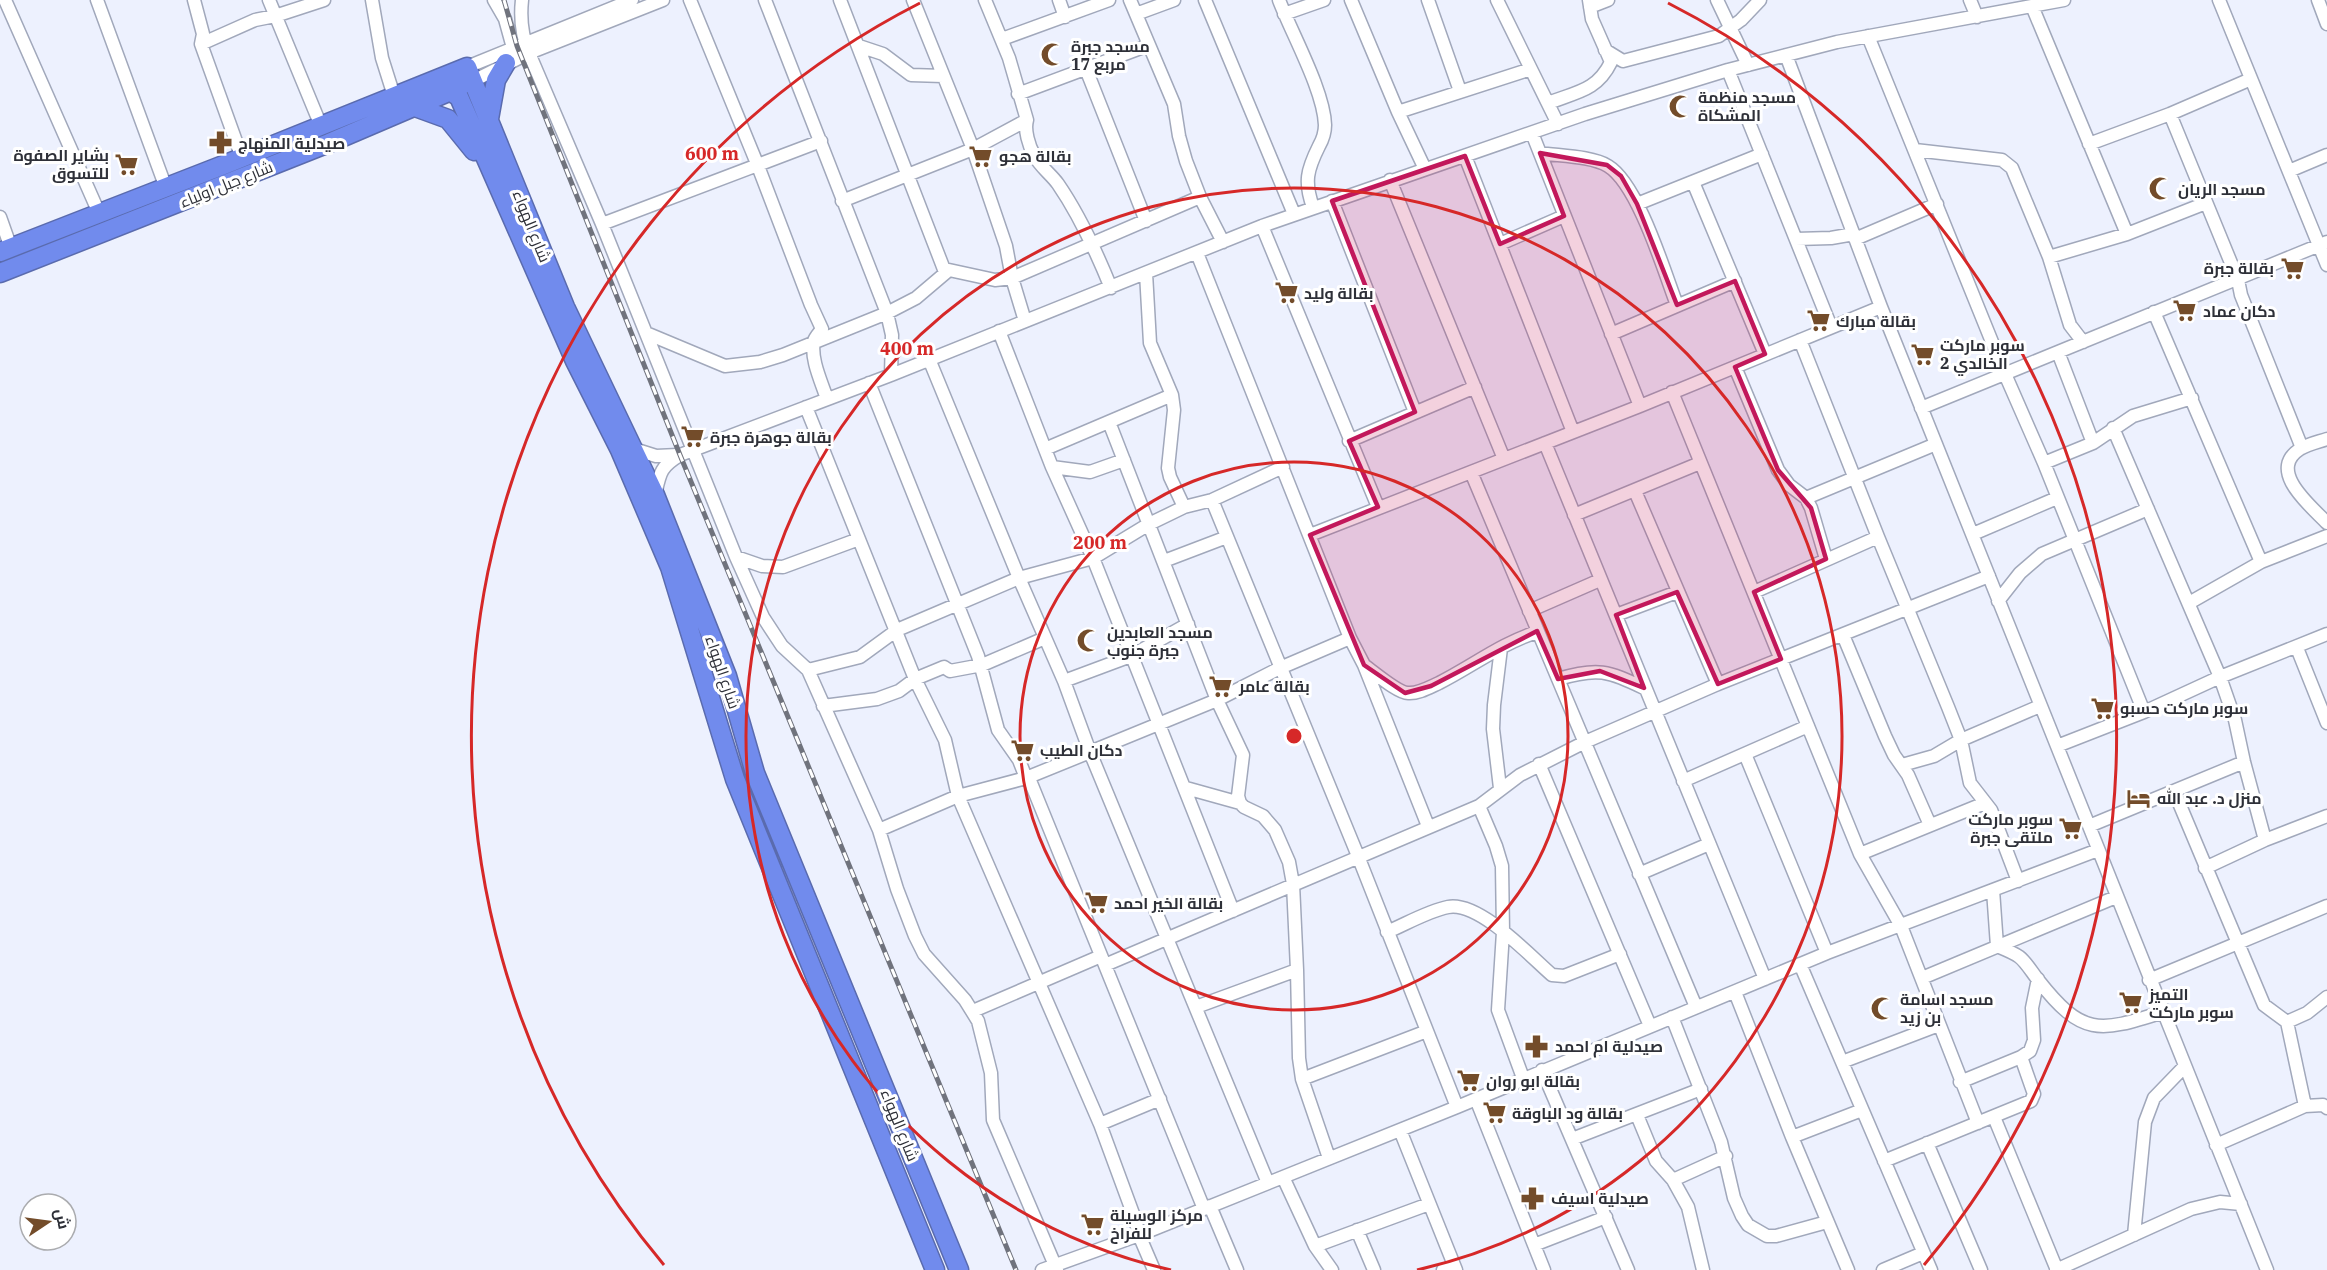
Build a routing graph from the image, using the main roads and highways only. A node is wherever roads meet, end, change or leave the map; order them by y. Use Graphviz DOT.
graph roads {
  1 [pos="510,55"];
  2 [pos="446,81"];
  3 [pos="416,106"];
  4 [pos="489,121"];
  5 [pos="492,176"];
  6 [pos="6,250"];
  7 [pos="0,273"];
  8 [pos="935,1270"];
  9 [pos="959,1270"];
  1 -- 4 [label="highway"];
  2 -- 3 [label="highway, شارع جبل اولياء"];
  2 -- 4 [label="highway, شارع الهواء"];
  2 -- 5 [label="highway, شارع الهواء"];
  2 -- 6 [label="highway, شارع جبل اولياء"];
  3 -- 5 [label="highway"];
  3 -- 7 [label="highway, شارع جبل اولياء"];
  4 -- 9 [label="highway, شارع الهواء"];
  5 -- 8 [label="highway, شارع الهواء"];
}
